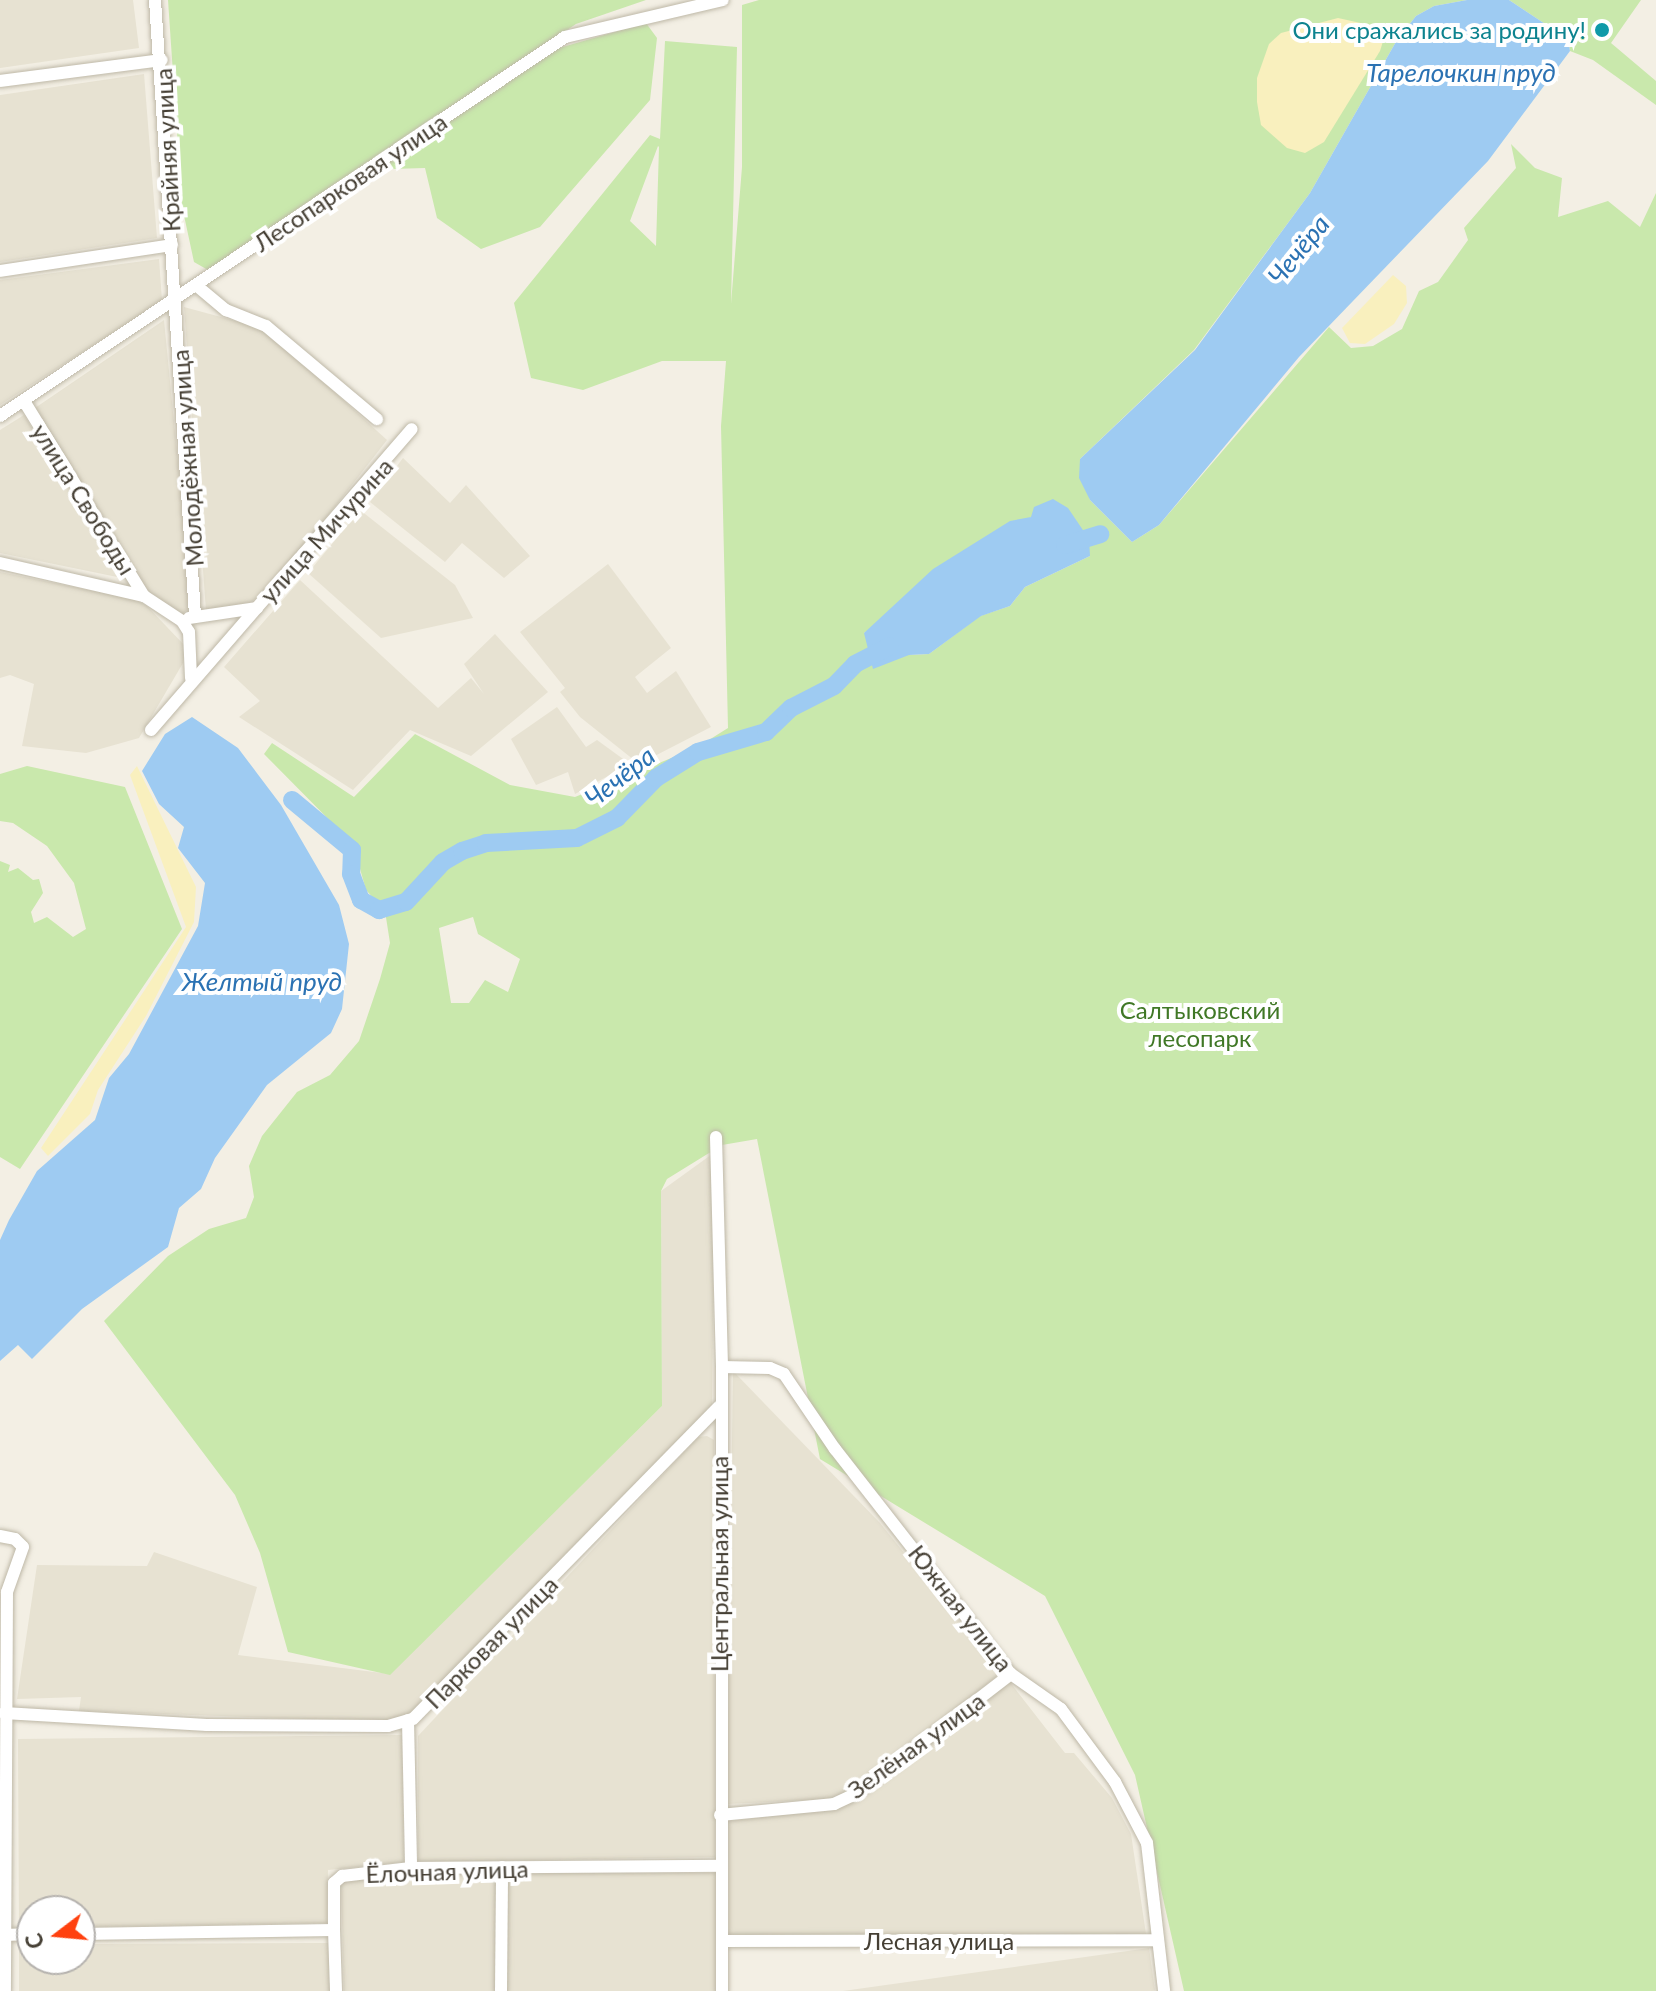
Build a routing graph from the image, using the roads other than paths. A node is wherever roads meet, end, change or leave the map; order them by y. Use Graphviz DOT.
graph roads {
  1 [pos="155,0"];
  2 [pos="723,0"];
  3 [pos="162,60"];
  4 [pos="0,81"];
  5 [pos="172,245"];
  6 [pos="0,271"];
  7 [pos="197,286"];
  8 [pos="176,300"];
  9 [pos="24,401"];
  10 [pos="0,416"];
  11 [pos="377,419"];
  12 [pos="412,429"];
  13 [pos="0,563"];
  14 [pos="144,596"];
  15 [pos="259,607"];
  16 [pos="195,615"];
  17 [pos="182,621"];
  18 [pos="191,679"];
  19 [pos="151,730"];
  20 [pos="716,1137"];
  21 [pos="722,1367"];
  22 [pos="719,1407"];
  23 [pos="0,1536"];
  24 [pos="1011,1674"];
  25 [pos="4,1713"];
  26 [pos="408,1720"];
  27 [pos="720,1815"];
  28 [pos="720,1866"];
  29 [pos="502,1867"];
  30 [pos="411,1868"];
  31 [pos="334,1930"];
  32 [pos="96,1934"];
  33 [pos="4,1935"];
  34 [pos="16,1935"];
  35 [pos="1157,1940"];
  36 [pos="722,1941"];
  37 [pos="5,1991"];
  38 [pos="336,1991"];
  39 [pos="501,1991"];
  40 [pos="722,1991"];
  41 [pos="1164,1991"];
  1 -- 3 [label="street, Крайняя улица"];
  2 -- 7 [label="street, Лесопарковая улица"];
  3 -- 4 [label="street"];
  3 -- 5 [label="street, Крайняя улица"];
  5 -- 6 [label="street"];
  5 -- 8 [label="street, Крайняя улица"];
  7 -- 8 [label="street, Лесопарковая улица"];
  7 -- 11 [label="street"];
  8 -- 9 [label="street, Лесопарковая улица"];
  8 -- 16 [label="street, Молодёжная улица"];
  9 -- 10 [label="street, Лесопарковая улица"];
  9 -- 14 [label="street, улица Свободы"];
  12 -- 15 [label="street, улица Мичурина"];
  13 -- 14 [label="street"];
  14 -- 17 [label="street"];
  15 -- 16 [label="street, улица Мичурина"];
  15 -- 18 [label="street"];
  16 -- 17 [label="street, улица Мичурина"];
  17 -- 18 [label="street"];
  18 -- 19 [label="street"];
  20 -- 21 [label="street, Центральная улица"];
  21 -- 22 [label="street, Центральная улица"];
  21 -- 24 [label="street, Южная улица"];
  22 -- 26 [label="street, Парковая улица"];
  22 -- 27 [label="street, Центральная улица"];
  23 -- 25 [label="street"];
  24 -- 27 [label="street, Зелёная улица"];
  24 -- 35 [label="street, Южная улица"];
  25 -- 26 [label="street, Парковая улица"];
  25 -- 33 [label="street"];
  26 -- 30 [label="street"];
  27 -- 28 [label="street, Центральная улица"];
  28 -- 29 [label="street, Ёлочная улица"];
  28 -- 36 [label="street, Центральная улица"];
  29 -- 30 [label="street, Ёлочная улица"];
  29 -- 39 [label="street"];
  30 -- 31 [label="street, Ёлочная улица"];
  31 -- 32 [label="street"];
  31 -- 38 [label="street, Ёлочная улица"];
  33 -- 34 [label="street"];
  33 -- 37 [label="street"];
  35 -- 36 [label="street, Лесная улица"];
  35 -- 41 [label="street, Южная улица"];
  36 -- 40 [label="street, Центральная улица"];
}
